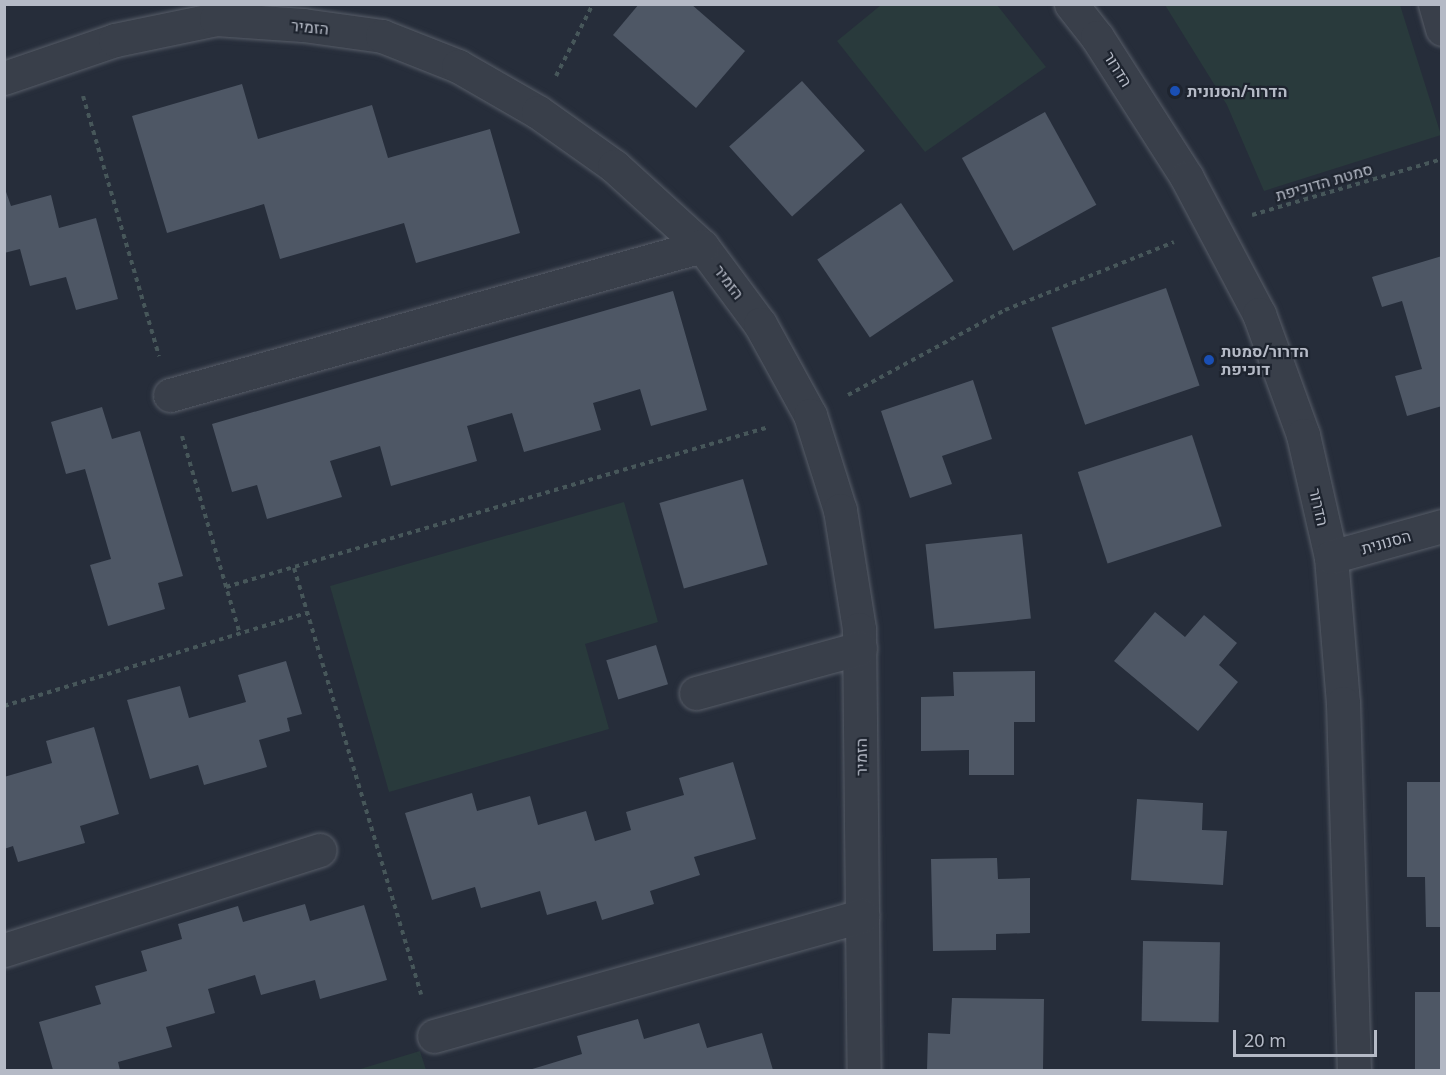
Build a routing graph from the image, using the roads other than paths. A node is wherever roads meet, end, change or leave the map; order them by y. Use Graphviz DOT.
graph roads {
  1 [pos="1071,4"];
  2 [pos="1435,4"];
  3 [pos="1442,28"];
  4 [pos="4,78"];
  5 [pos="702,246"];
  6 [pos="170,394"];
  7 [pos="1442,526"];
  8 [pos="1331,557"];
  9 [pos="860,648"];
  10 [pos="696,693"];
  11 [pos="320,850"];
  12 [pos="862,916"];
  13 [pos="4,950"];
  14 [pos="434,1036"];
  15 [pos="864,1071"];
  16 [pos="1354,1071"];
  1 -- 8 [label="street, הדרור"];
  2 -- 3 [label="street"];
  4 -- 5 [label="street, הזמיר"];
  5 -- 6 [label="street"];
  5 -- 9 [label="street, הזמיר"];
  7 -- 8 [label="street, הסנונית"];
  8 -- 16 [label="street, הדרור"];
  9 -- 10 [label="street"];
  9 -- 12 [label="street, הזמיר"];
  11 -- 13 [label="street"];
  12 -- 14 [label="street"];
  12 -- 15 [label="street, הזמיר"];
}
